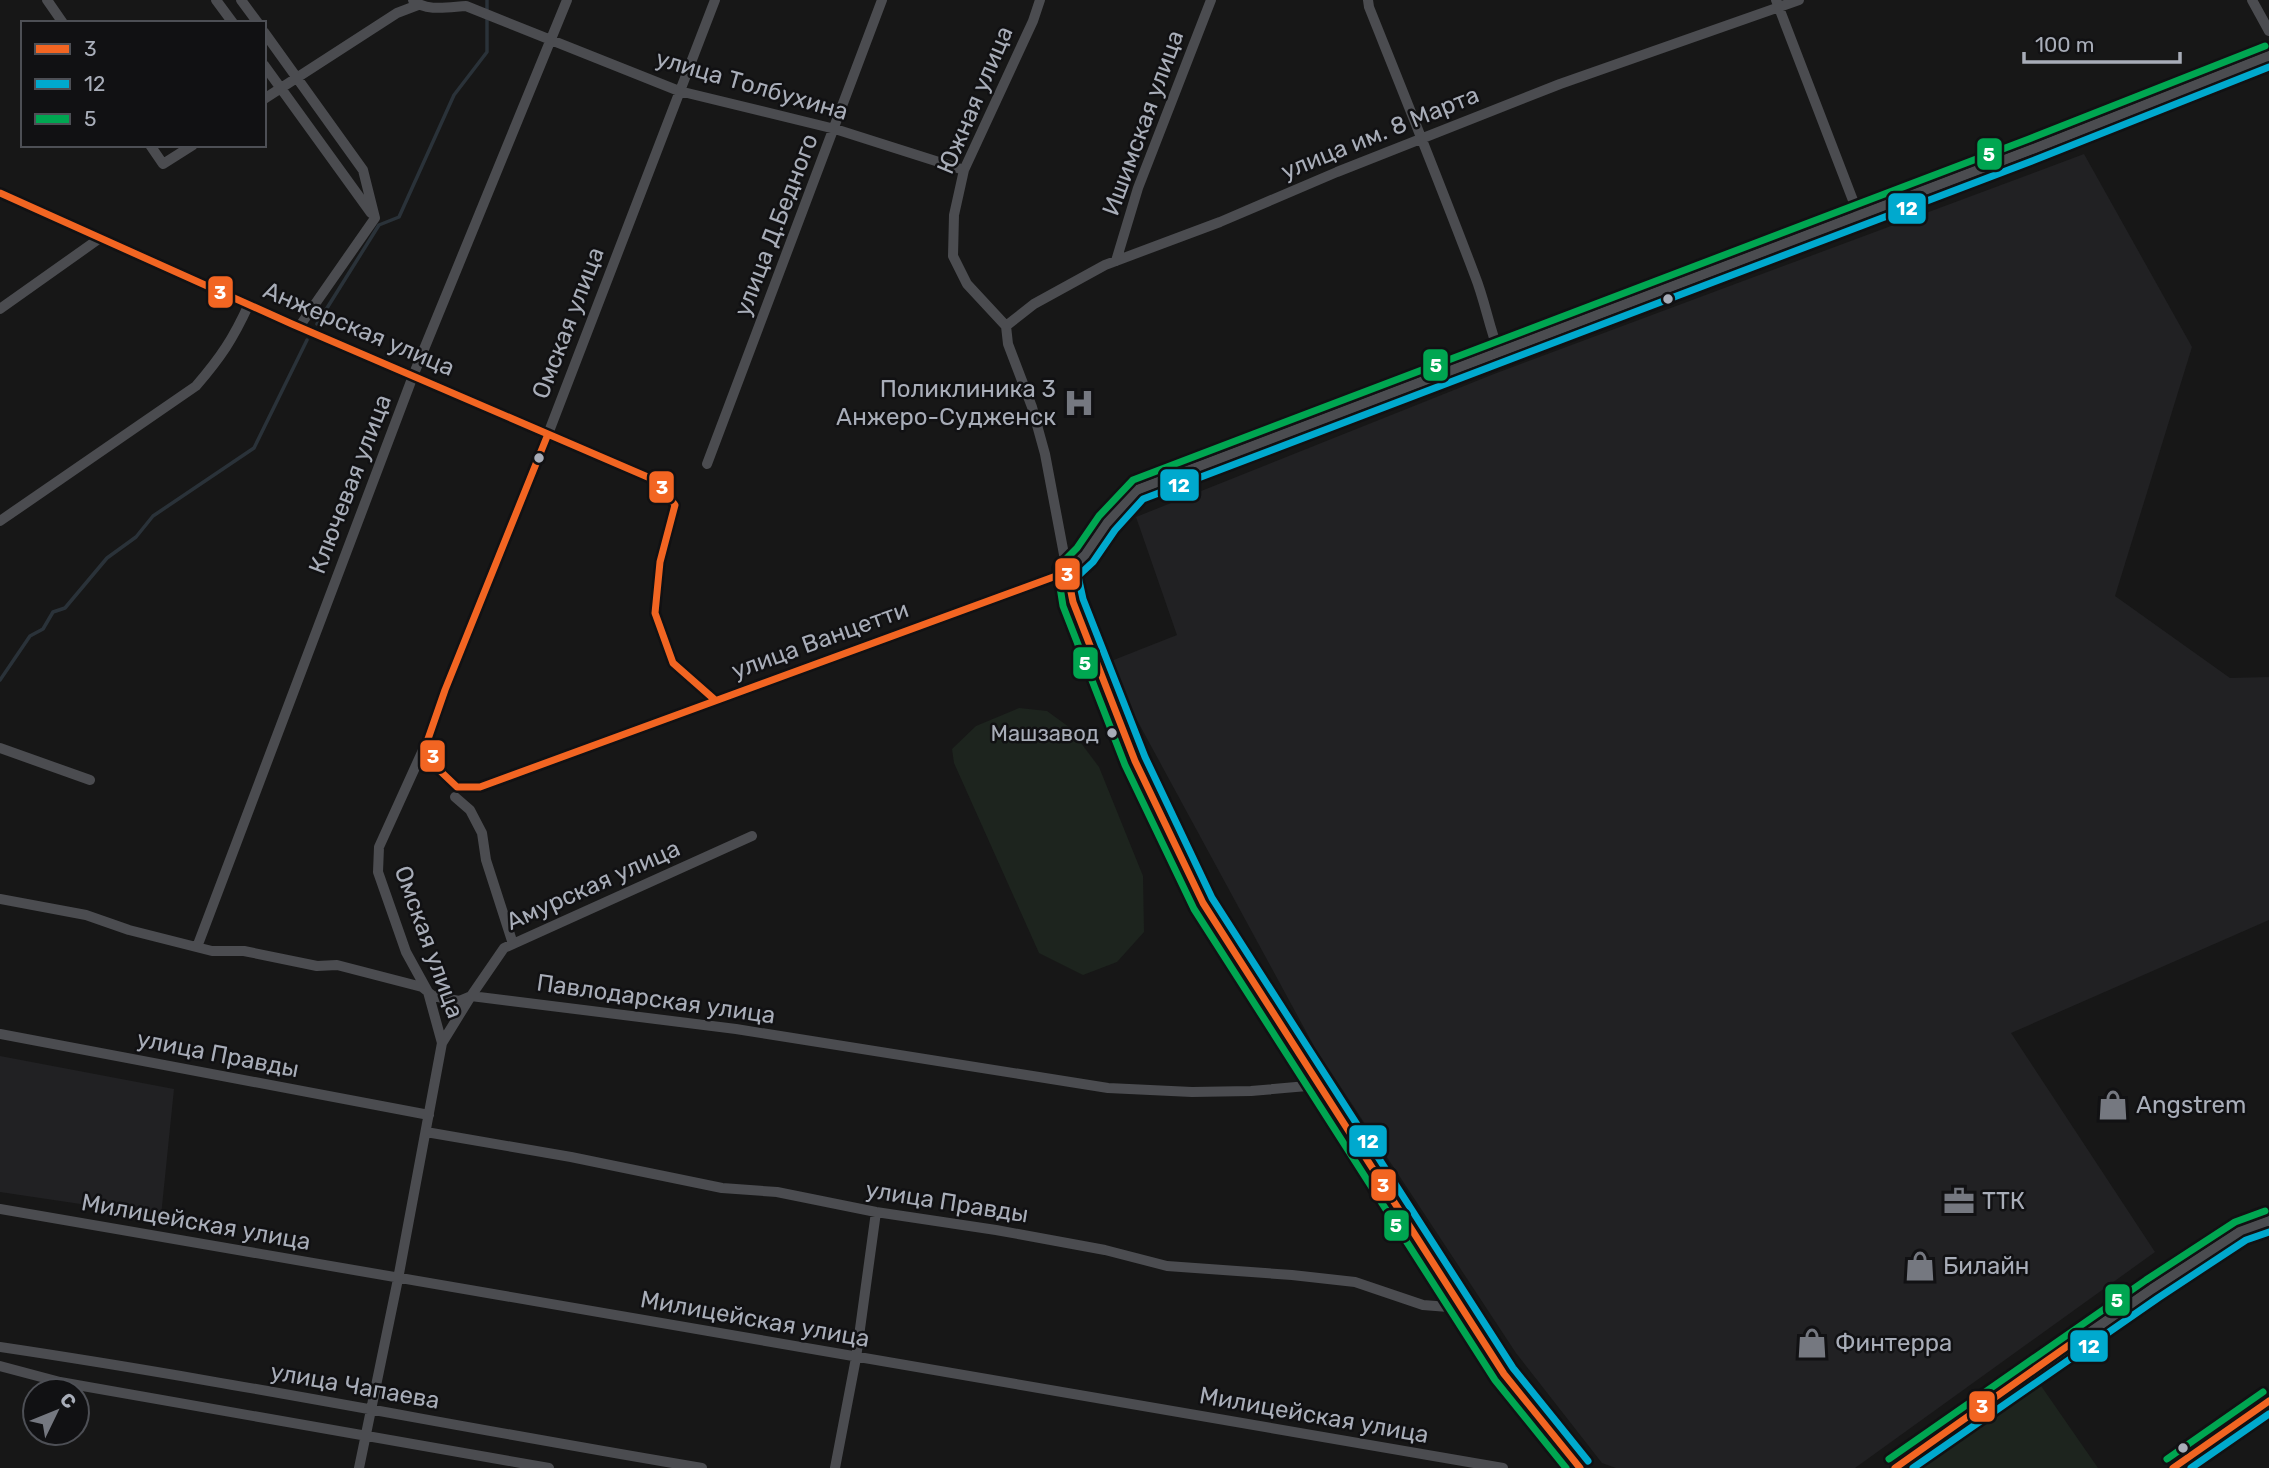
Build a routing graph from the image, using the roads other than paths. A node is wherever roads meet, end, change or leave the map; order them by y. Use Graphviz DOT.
graph roads {
  1 [pos="47,0"];
  2 [pos="216,0"];
  3 [pos="241,0"];
  4 [pos="567,0"];
  5 [pos="715,0"];
  6 [pos="882,0"];
  7 [pos="1040,0"];
  8 [pos="1211,0"];
  9 [pos="1368,0"];
  10 [pos="1799,0"];
  11 [pos="2252,0"];
  12 [pos="415,2"];
  13 [pos="467,3"];
  14 [pos="1777,4"];
  15 [pos="62,21"];
  16 [pos="232,21"];
  17 [pos="257,21"];
  18 [pos="2269,31"];
  19 [pos="266,35"];
  20 [pos="551,40"];
  21 [pos="2269,56"];
  22 [pos="266,68"];
  23 [pos="298,79"];
  24 [pos="281,88"];
  25 [pos="680,91"];
  26 [pos="266,98"];
  27 [pos="835,129"];
  28 [pos="1422,139"];
  29 [pos="151,147"];
  30 [pos="190,147"];
  31 [pos="964,170"];
  32 [pos="0,193"];
  33 [pos="1859,216"];
  34 [pos="375,218"];
  35 [pos="100,238"];
  36 [pos="1116,261"];
  37 [pos="249,304"];
  38 [pos="0,309"];
  39 [pos="1006,326"];
  40 [pos="299,327"];
  41 [pos="1499,352"];
  42 [pos="413,376"];
  43 [pos="548,434"];
  44 [pos="707,464"];
  45 [pos="0,521"];
  46 [pos="1067,572"];
  47 [pos="715,700"];
  48 [pos="428,739"];
  49 [pos="0,747"];
  50 [pos="90,780"];
  51 [pos="455,797"];
  52 [pos="752,836"];
  53 [pos="0,899"];
  54 [pos="513,944"];
  55 [pos="197,947"];
  56 [pos="428,992"];
  57 [pos="471,996"];
  58 [pos="0,1034"];
  59 [pos="442,1043"];
  60 [pos="1319,1085"];
  61 [pos="429,1115"];
  62 [pos="426,1132"];
  63 [pos="0,1209"];
  64 [pos="876,1212"];
  65 [pos="2269,1222"];
  66 [pos="398,1279"];
  67 [pos="1461,1308"];
  68 [pos="0,1347"];
  69 [pos="856,1358"];
  70 [pos="0,1366"];
  71 [pos="2269,1401"];
  72 [pos="371,1410"];
  73 [pos="366,1436"];
  74 [pos="359,1468"];
  75 [pos="550,1468"];
  76 [pos="702,1468"];
  77 [pos="835,1468"];
  78 [pos="1503,1468"];
  79 [pos="1580,1468"];
  80 [pos="1895,1468"];
  81 [pos="2173,1468"];
  1 -- 15 [label="street"];
  2 -- 16 [label="street"];
  3 -- 17 [label="street"];
  4 -- 20 [label="street, Ключевая улица"];
  5 -- 25 [label="street, Омская улица"];
  6 -- 27 [label="street, улица Д.Бедного"];
  7 -- 31 [label="street, Южная улица"];
  8 -- 36 [label="street, Ишимская улица"];
  9 -- 28 [label="street"];
  10 -- 14 [label="street, улица им. 8 Марта"];
  11 -- 18 [label="street"];
  12 -- 13 [label="street, улица Толбухина"];
  12 -- 23 [label="street"];
  13 -- 20 [label="street, улица Толбухина"];
  14 -- 28 [label="street, улица им. 8 Марта"];
  14 -- 33 [label="street"];
  19 -- 23 [label="street"];
  20 -- 25 [label="street, улица Толбухина"];
  20 -- 42 [label="street, Ключевая улица"];
  21 -- 33 [label="street"];
  22 -- 24 [label="street"];
  23 -- 24 [label="street"];
  23 -- 34 [label="street"];
  24 -- 26 [label="street"];
  24 -- 34 [label="street"];
  25 -- 27 [label="street, улица Толбухина"];
  25 -- 43 [label="street, Омская улица"];
  27 -- 31 [label="street, улица Толбухина"];
  27 -- 44 [label="street, улица Д.Бедного"];
  28 -- 36 [label="street, улица им. 8 Марта"];
  28 -- 41 [label="street"];
  29 -- 30 [label="street"];
  31 -- 39 [label="street, Южная улица"];
  32 -- 35 [label="street, Анжерская улица"];
  33 -- 41 [label="street"];
  34 -- 40 [label="street"];
  35 -- 37 [label="street, Анжерская улица"];
  35 -- 38 [label="street"];
  36 -- 39 [label="street, улица им. 8 Марта"];
  37 -- 40 [label="street, Анжерская улица"];
  37 -- 45 [label="street"];
  39 -- 46 [label="street"];
  40 -- 42 [label="street, Анжерская улица"];
  41 -- 46 [label="street"];
  42 -- 43 [label="street, Анжерская улица"];
  42 -- 55 [label="street, Ключевая улица"];
  43 -- 47 [label="street, Анжерская улица"];
  43 -- 48 [label="street, Омская улица"];
  46 -- 47 [label="street, улица Ванцетти"];
  46 -- 60 [label="street"];
  47 -- 48 [label="street, улица Ванцетти"];
  48 -- 56 [label="street, Омская улица"];
  49 -- 50 [label="street"];
  51 -- 54 [label="street"];
  52 -- 54 [label="street, Амурская улица"];
  53 -- 55 [label="street, Павлодарская улица"];
  54 -- 57 [label="street, Амурская улица"];
  55 -- 56 [label="street, Павлодарская улица"];
  56 -- 57 [label="street, Павлодарская улица"];
  56 -- 59 [label="street, Омская улица"];
  57 -- 59 [label="street, Амурская улица"];
  57 -- 60 [label="street, Павлодарская улица"];
  58 -- 61 [label="street, улица Правды"];
  59 -- 61 [label="street"];
  60 -- 67 [label="street"];
  61 -- 62 [label="street"];
  62 -- 64 [label="street, улица Правды"];
  62 -- 66 [label="street"];
  63 -- 66 [label="street, Милицейская улица"];
  64 -- 67 [label="street, улица Правды"];
  64 -- 69 [label="street"];
  65 -- 80 [label="street"];
  66 -- 69 [label="street, Милицейская улица"];
  66 -- 72 [label="street"];
  67 -- 79 [label="street"];
  68 -- 72 [label="street, улица Чапаева"];
  69 -- 77 [label="street"];
  69 -- 78 [label="street, Милицейская улица"];
  70 -- 73 [label="street, улица Чапаева"];
  71 -- 81 [label="street"];
  72 -- 73 [label="street"];
  72 -- 76 [label="street, улица Чапаева"];
  73 -- 74 [label="street"];
  73 -- 75 [label="street, улица Чапаева"];
}
